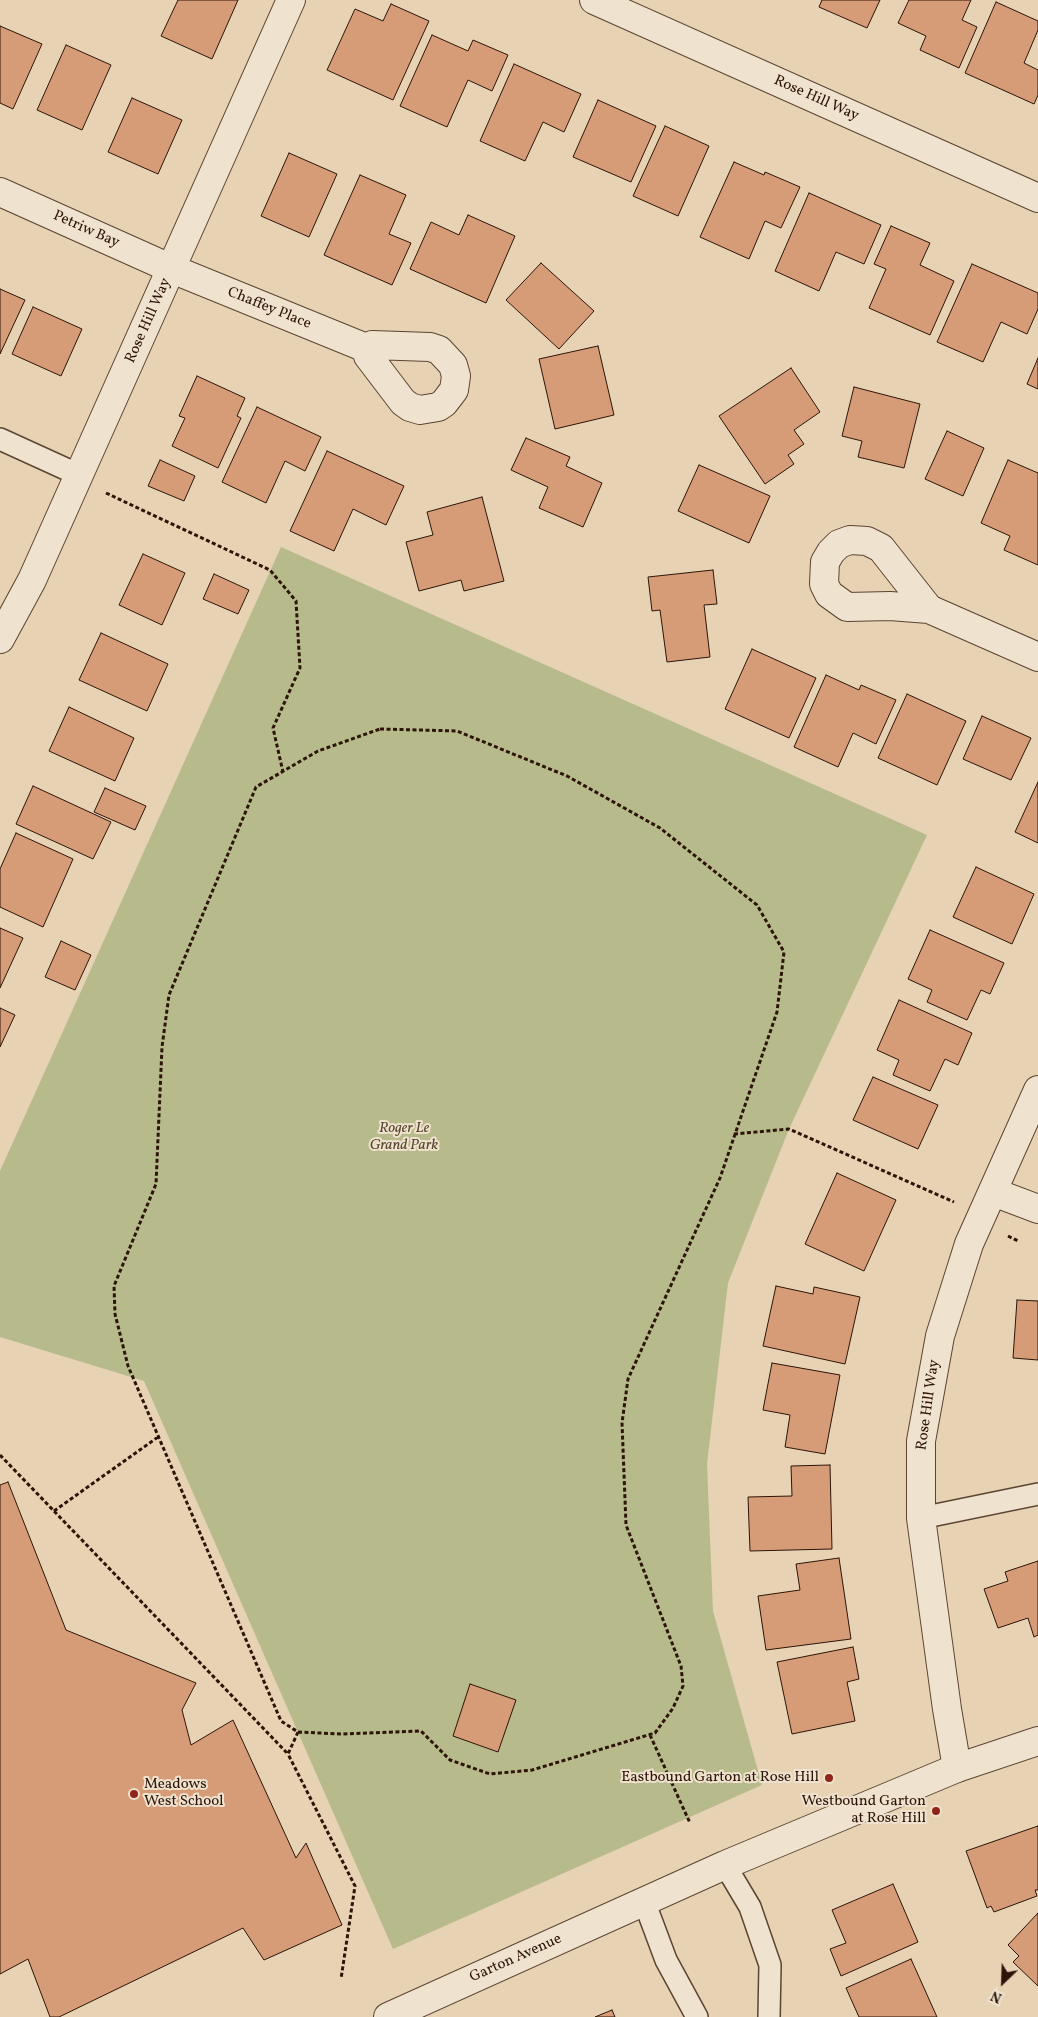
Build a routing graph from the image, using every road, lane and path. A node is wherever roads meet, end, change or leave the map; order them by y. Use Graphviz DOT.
graph roads {
  1 [pos="291,0"];
  2 [pos="594,0"];
  3 [pos="0,192"];
  4 [pos="1038,198"];
  5 [pos="172,269"];
  6 [pos="366,348"];
  7 [pos="0,439"];
  8 [pos="79,475"];
  9 [pos="929,609"];
  10 [pos="0,639"];
  11 [pos="1038,657"];
  12 [pos="283,772"];
  13 [pos="1038,1090"];
  14 [pos="734,1134"];
  15 [pos="993,1192"];
  16 [pos="1038,1209"];
  17 [pos="980,1220"];
  18 [pos="1018,1242"];
  19 [pos="158,1437"];
  20 [pos="0,1455"];
  21 [pos="1038,1494"];
  22 [pos="54,1511"];
  23 [pos="921,1518"];
  24 [pos="298,1732"];
  25 [pos="650,1735"];
  26 [pos="1038,1741"];
  27 [pos="288,1754"];
  28 [pos="957,1768"];
  29 [pos="690,1824"];
  30 [pos="725,1865"];
  31 [pos="644,1902"];
  32 [pos="341,1979"];
  33 [pos="388,2017"];
  34 [pos="697,2017"];
  35 [pos="769,2017"];
  1 -- 5 [label="street, Rose Hill Way"];
  2 -- 4 [label="street, Rose Hill Way"];
  3 -- 5 [label="street, Petriw Bay"];
  5 -- 6 [label="street, Chaffey Place"];
  5 -- 8 [label="street, Rose Hill Way"];
  7 -- 8 [label="lane"];
  8 -- 10 [label="street, Rose Hill Way"];
  8 -- 12 [label="path"];
  9 -- 11 [label="street"];
  12 -- 14 [label="path"];
  12 -- 19 [label="path"];
  13 -- 15 [label="street, Rose Hill Way"];
  14 -- 17 [label="path"];
  14 -- 25 [label="path"];
  15 -- 16 [label="street"];
  15 -- 17 [label="street, Rose Hill Way"];
  17 -- 18 [label="path"];
  17 -- 23 [label="street, Rose Hill Way"];
  19 -- 22 [label="path"];
  19 -- 24 [label="path"];
  20 -- 22 [label="path"];
  21 -- 23 [label="lane"];
  22 -- 27 [label="path"];
  23 -- 28 [label="street, Rose Hill Way"];
  24 -- 25 [label="path"];
  24 -- 27 [label="path"];
  25 -- 29 [label="path"];
  26 -- 28 [label="street, Garton Avenue"];
  27 -- 32 [label="path"];
  28 -- 30 [label="street, Garton Avenue"];
  30 -- 31 [label="street, Garton Avenue"];
  30 -- 35 [label="lane"];
  31 -- 33 [label="street, Garton Avenue"];
  31 -- 34 [label="lane"];
}
